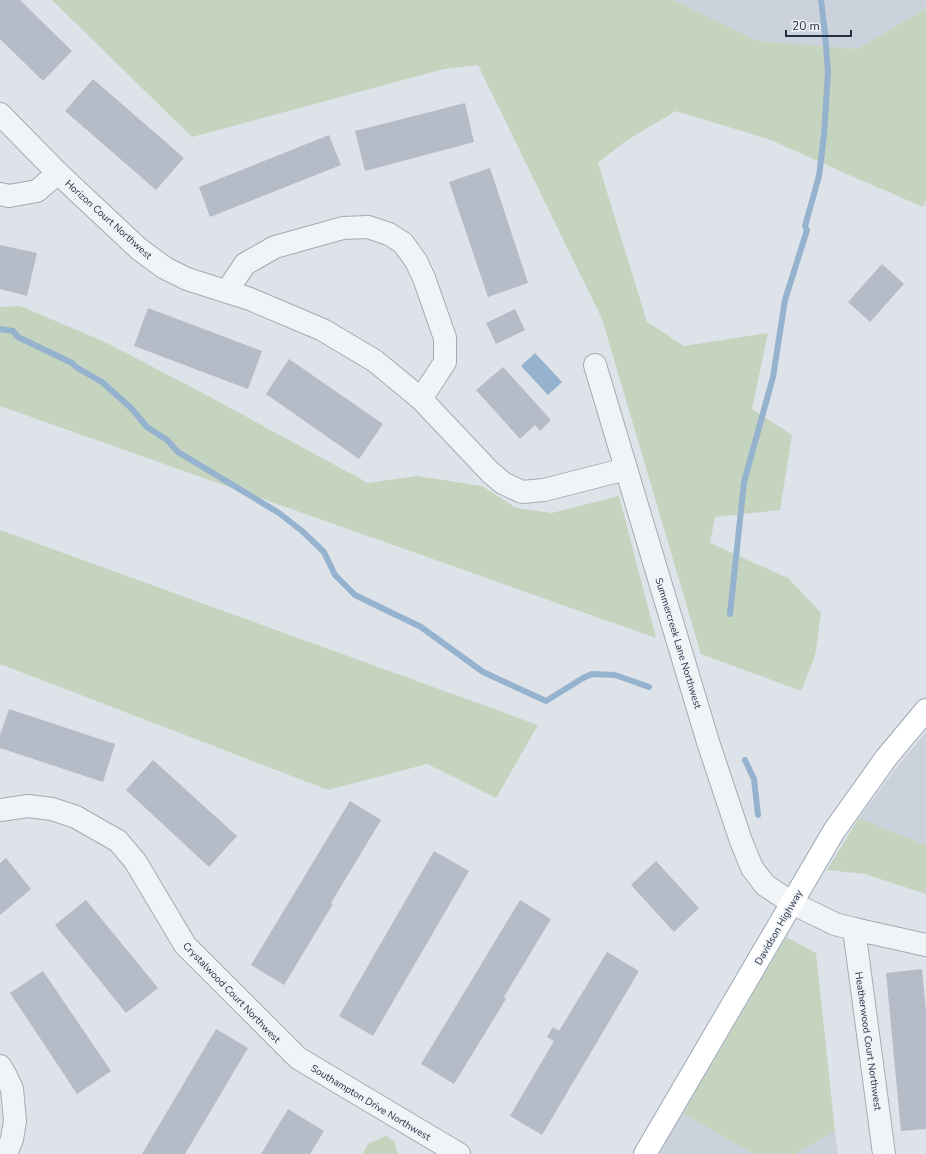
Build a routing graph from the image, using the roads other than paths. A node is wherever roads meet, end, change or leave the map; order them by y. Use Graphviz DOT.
graph roads {
  1 [pos="0,114"];
  2 [pos="58,173"];
  3 [pos="0,194"];
  4 [pos="227,291"];
  5 [pos="595,364"];
  6 [pos="421,399"];
  7 [pos="626,468"];
  8 [pos="926,710"];
  9 [pos="0,810"];
  10 [pos="792,903"];
  11 [pos="854,929"];
  12 [pos="926,945"];
  13 [pos="286,1047"];
  14 [pos="0,1066"];
  15 [pos="6,1154"];
  16 [pos="459,1154"];
  17 [pos="645,1154"];
  18 [pos="884,1154"];
  1 -- 2 [label="street, Horizon Court Northwest"];
  2 -- 3 [label="street, Horizon Court Northwest"];
  2 -- 4 [label="street, Horizon Court Northwest"];
  4 -- 6 [label="street, Horizon Court Northwest"];
  4 -- 6 [label="street"];
  5 -- 7 [label="street, Summercreek Lane Northwest"];
  6 -- 7 [label="street, Horizon Court Northwest"];
  7 -- 10 [label="street, Summercreek Lane Northwest"];
  8 -- 10 [label="main road, Davidson Highway"];
  9 -- 13 [label="street, Crystalwood Court Northwest"];
  10 -- 11 [label="street"];
  10 -- 17 [label="main road, Davidson Highway"];
  11 -- 12 [label="street"];
  11 -- 18 [label="street, Heatherwood Court Northwest"];
  13 -- 16 [label="street, Southampton Drive Northwest"];
  14 -- 15 [label="street"];
}
